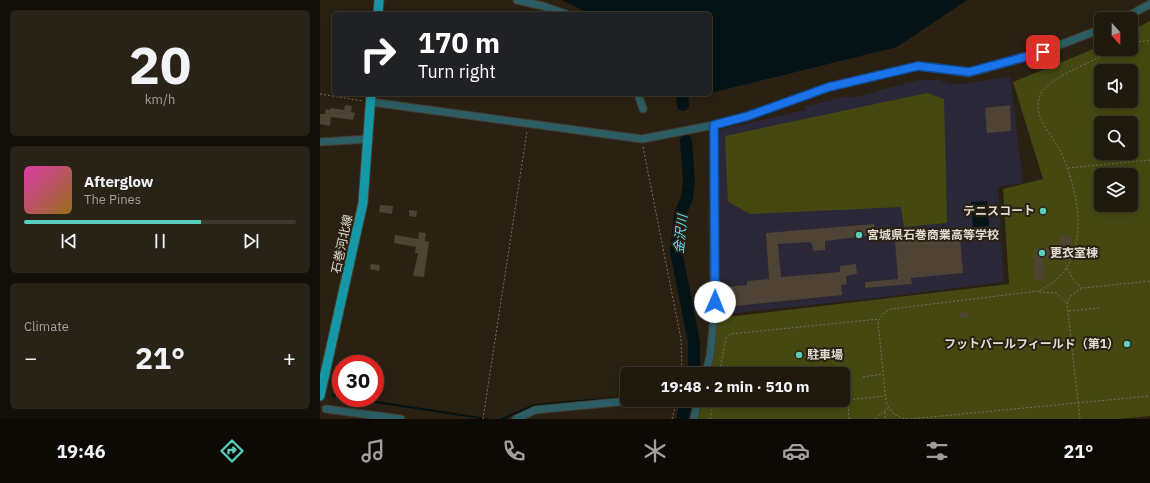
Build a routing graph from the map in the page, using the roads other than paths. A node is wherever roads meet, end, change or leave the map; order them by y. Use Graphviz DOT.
graph roads {
  1 [pos="379,0"];
  2 [pos="517,0"];
  3 [pos="1150,4"];
  4 [pos="378,12"];
  5 [pos="560,12"];
  6 [pos="1136,12"];
  7 [pos="1094,33"];
  8 [pos="639,96"];
  9 [pos="371,98"];
  10 [pos="643,109"];
  11 [pos="714,125"];
  12 [pos="368,139"];
  13 [pos="320,142"];
  14 [pos="707,367"];
  15 [pos="320,396"];
  16 [pos="620,402"];
  17 [pos="697,407"];
  18 [pos="326,409"];
  19 [pos="401,419"];
  20 [pos="516,419"];
  21 [pos="694,419"];
  1 -- 4 [label="main road"];
  2 -- 5 [label="street"];
  3 -- 6 [label="street"];
  7 -- 11 [label="street"];
  8 -- 10 [label="street"];
  9 -- 11 [label="street"];
  9 -- 12 [label="main road, 石巻河北線"];
  11 -- 14 [label="street"];
  12 -- 13 [label="street"];
  12 -- 15 [label="main road, 石巻河北線"];
  16 -- 20 [label="street"];
  17 -- 21 [label="street"];
  18 -- 19 [label="street"];
}
